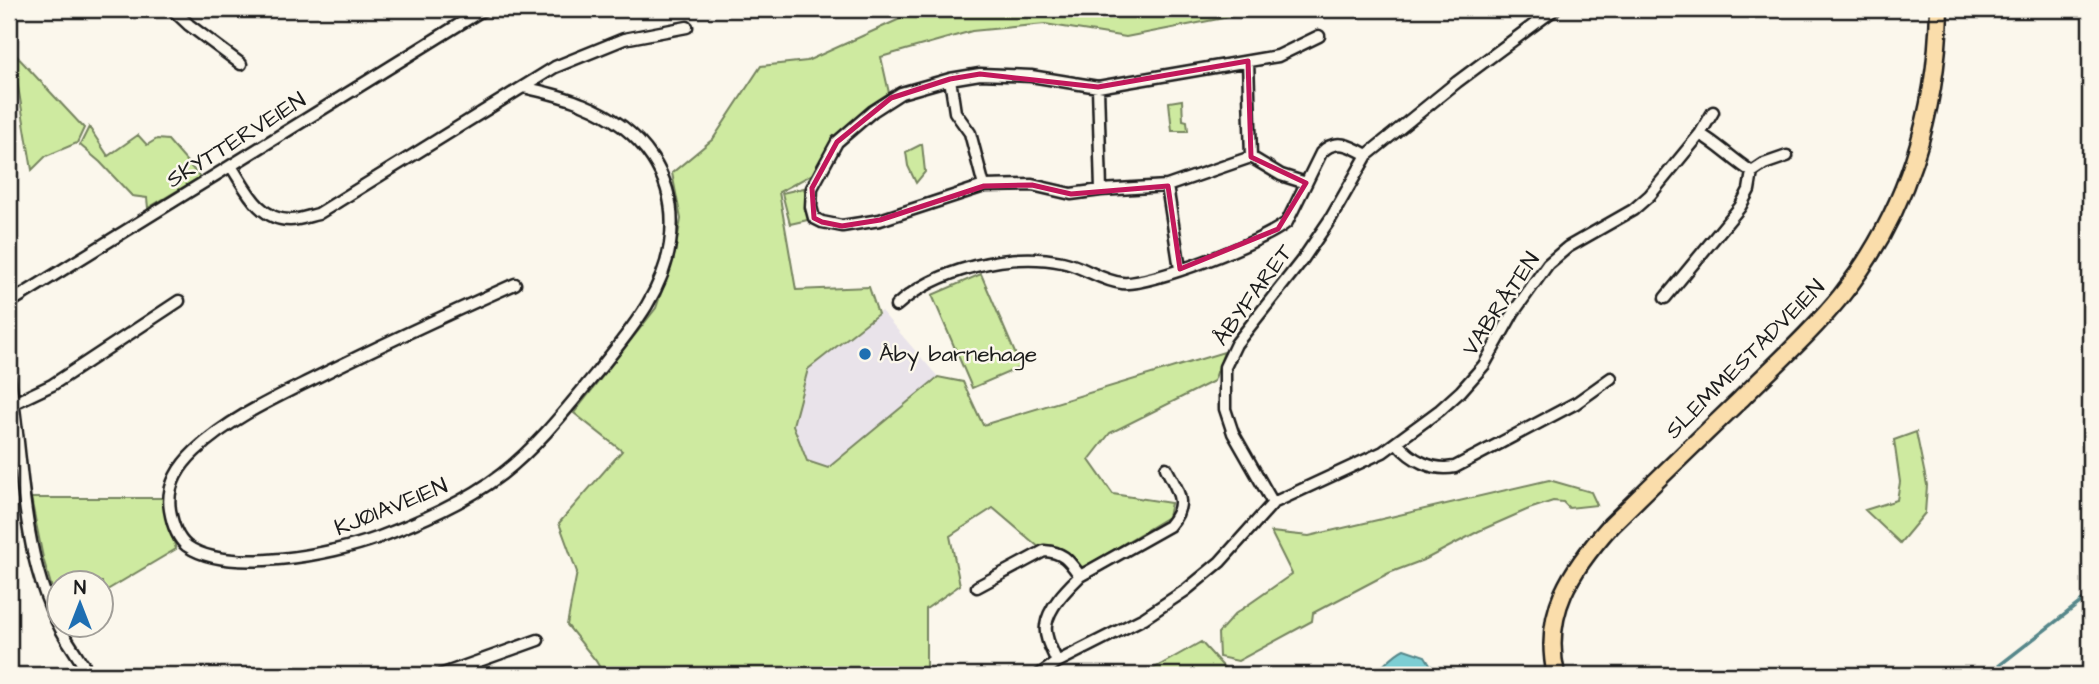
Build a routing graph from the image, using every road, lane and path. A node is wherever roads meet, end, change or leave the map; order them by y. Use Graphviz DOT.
graph roads {
  1 [pos="172,9"];
  2 [pos="484,9"];
  3 [pos="1555,9"];
  4 [pos="1939,9"];
  5 [pos="687,27"];
  6 [pos="1319,36"];
  7 [pos="1248,61"];
  8 [pos="241,64"];
  9 [pos="950,79"];
  10 [pos="524,87"];
  11 [pos="1098,87"];
  12 [pos="1713,112"];
  13 [pos="1700,134"];
  14 [pos="1367,155"];
  15 [pos="1787,156"];
  16 [pos="1251,157"];
  17 [pos="231,166"];
  18 [pos="1752,172"];
  19 [pos="1306,183"];
  20 [pos="984,186"];
  21 [pos="1167,186"];
  22 [pos="1101,190"];
  23 [pos="1180,268"];
  24 [pos="515,284"];
  25 [pos="1665,298"];
  26 [pos="179,301"];
  27 [pos="9,303"];
  28 [pos="896,306"];
  29 [pos="9,375"];
  30 [pos="1611,378"];
  31 [pos="14,403"];
  32 [pos="1397,443"];
  33 [pos="1166,468"];
  34 [pos="1273,503"];
  35 [pos="1080,576"];
  36 [pos="977,587"];
  37 [pos="538,640"];
  38 [pos="1057,662"];
  39 [pos="92,675"];
  40 [pos="440,675"];
  41 [pos="1039,675"];
  42 [pos="1556,675"];
  1 -- 8 [label="street"];
  2 -- 17 [label="street, SKYTTERVEIEN"];
  3 -- 14 [label="street, ÅBYFARET"];
  4 -- 42 [label="main road, SLEMMESTADVEIEN"];
  5 -- 10 [label="street"];
  6 -- 7 [label="street"];
  7 -- 11 [label="street"];
  7 -- 16 [label="street"];
  9 -- 11 [label="street"];
  9 -- 20 [label="street"];
  9 -- 20 [label="street"];
  10 -- 17 [label="street"];
  10 -- 24 [label="street, KJØIAVEIEN"];
  11 -- 22 [label="street"];
  12 -- 13 [label="street, VABRÅTEN"];
  13 -- 18 [label="street"];
  13 -- 32 [label="street, VABRÅTEN"];
  14 -- 19 [label="street, ÅBYFARET"];
  14 -- 34 [label="street, ÅBYFARET"];
  15 -- 18 [label="street"];
  16 -- 19 [label="street"];
  16 -- 21 [label="street"];
  17 -- 27 [label="street, SKYTTERVEIEN"];
  18 -- 25 [label="street"];
  19 -- 23 [label="street, ÅBYFARET"];
  20 -- 22 [label="street"];
  21 -- 22 [label="street"];
  21 -- 23 [label="street"];
  23 -- 28 [label="street, ÅBYFARET"];
  26 -- 31 [label="street"];
  29 -- 31 [label="street"];
  30 -- 32 [label="street"];
  31 -- 39 [label="street"];
  32 -- 34 [label="street, VABRÅTEN"];
  33 -- 35 [label="street"];
  34 -- 38 [label="street, VABRÅTEN"];
  35 -- 36 [label="street"];
  35 -- 38 [label="street"];
  37 -- 40 [label="street"];
  38 -- 41 [label="street, VABRÅTEN"];
}
